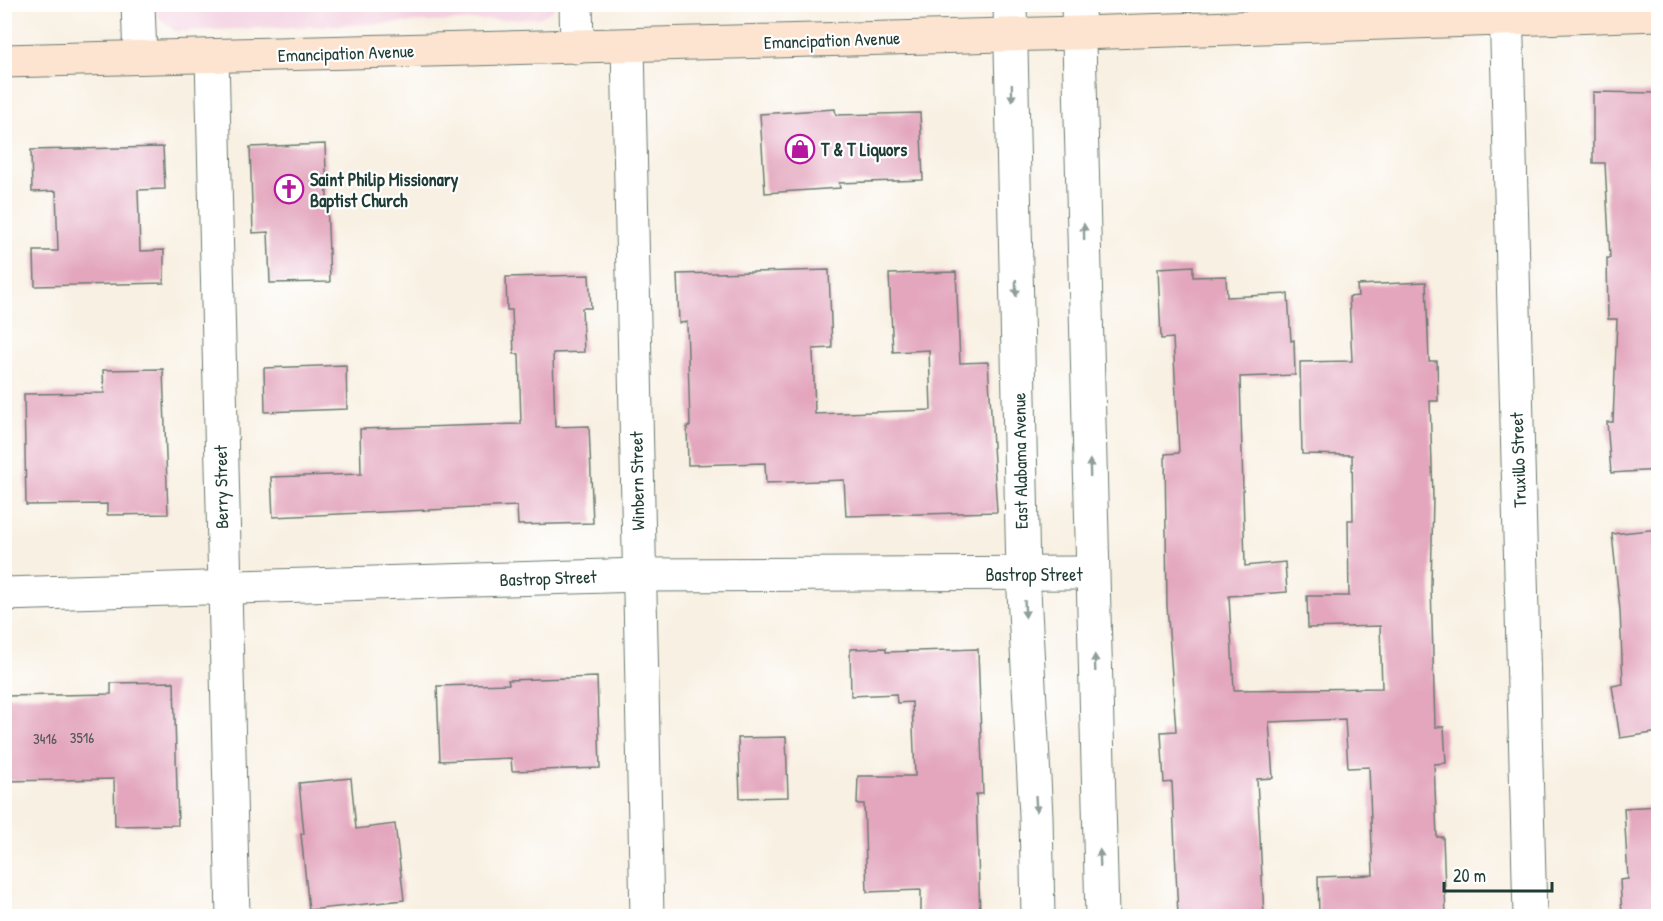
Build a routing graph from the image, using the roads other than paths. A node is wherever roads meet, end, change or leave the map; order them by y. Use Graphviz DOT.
graph roads {
  1 [pos="138,4"];
  2 [pos="576,4"];
  3 [pos="1506,11"];
  4 [pos="1659,14"];
  5 [pos="1079,19"];
  6 [pos="1010,20"];
  7 [pos="628,45"];
  8 [pos="577,47"];
  9 [pos="140,57"];
  10 [pos="212,57"];
  11 [pos="4,61"];
  12 [pos="1023,573"];
  13 [pos="1092,573"];
  14 [pos="639,575"];
  15 [pos="223,588"];
  16 [pos="4,594"];
  17 [pos="233,916"];
  18 [pos="647,916"];
  19 [pos="1038,916"];
  20 [pos="1102,916"];
  21 [pos="1530,916"];
  1 -- 9 [label="street"];
  2 -- 8 [label="street"];
  3 -- 4 [label="main road, Emancipation Avenue"];
  3 -- 5 [label="main road, Emancipation Avenue"];
  3 -- 21 [label="street, Truxillo Street"];
  5 -- 6 [label="main road, Emancipation Avenue"];
  13 -- 5 [label="street, one-way"];
  6 -- 7 [label="main road, Emancipation Avenue"];
  6 -- 12 [label="street, East Alabama Avenue, one-way"];
  7 -- 8 [label="main road, Emancipation Avenue"];
  7 -- 14 [label="street, Winbern Street"];
  8 -- 10 [label="main road, Emancipation Avenue"];
  9 -- 10 [label="main road, Emancipation Avenue"];
  9 -- 11 [label="main road, Emancipation Avenue"];
  10 -- 15 [label="street, Berry Street"];
  12 -- 13 [label="street, Bastrop Street"];
  12 -- 14 [label="street, Bastrop Street"];
  12 -- 19 [label="street, East Alabama Avenue, one-way"];
  20 -- 13 [label="street, one-way"];
  14 -- 15 [label="street, Bastrop Street"];
  14 -- 18 [label="street, Winbern Street"];
  15 -- 16 [label="street, Bastrop Street"];
  15 -- 17 [label="street, Berry Street"];
}
